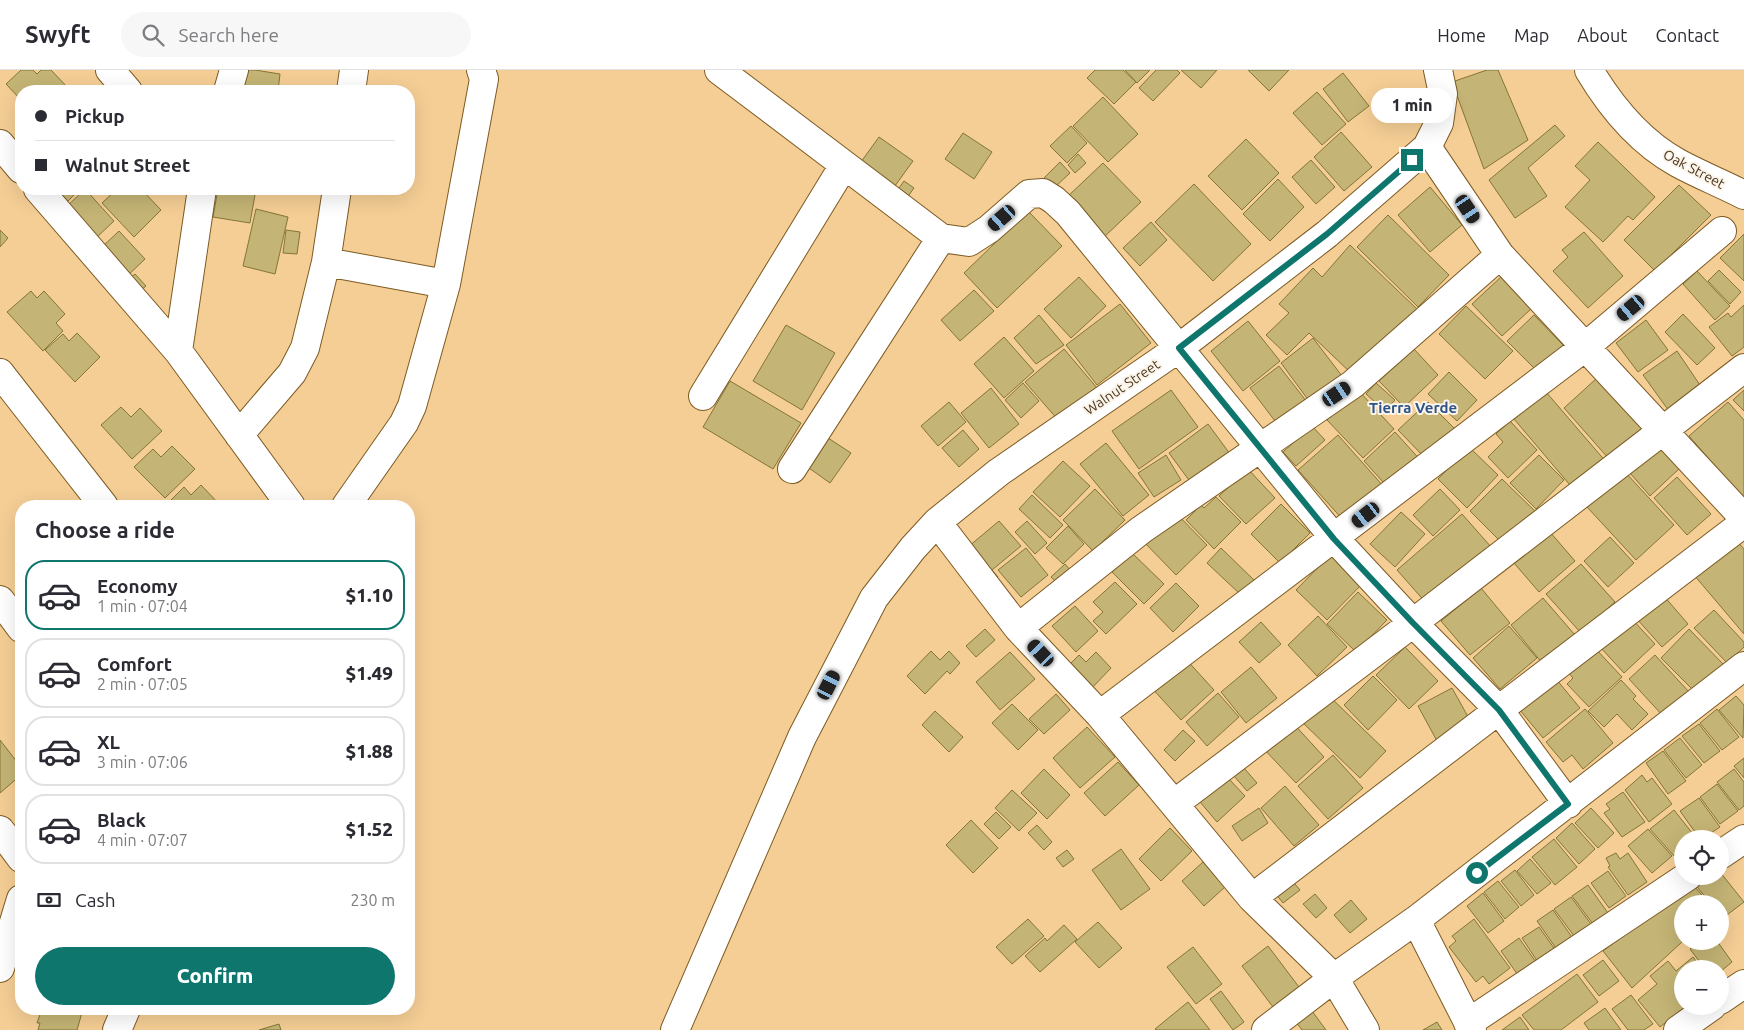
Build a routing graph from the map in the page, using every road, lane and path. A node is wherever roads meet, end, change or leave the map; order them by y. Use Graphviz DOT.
graph roads {
  1 [pos="110,70"];
  2 [pos="234,70"];
  3 [pos="354,70"];
  4 [pos="481,70"];
  5 [pos="719,70"];
  6 [pos="1438,70"];
  7 [pos="1589,70"];
  8 [pos="123,85"];
  9 [pos="230,85"];
  10 [pos="352,85"];
  11 [pos="0,144"];
  12 [pos="1427,147"];
  13 [pos="15,162"];
  14 [pos="844,165"];
  15 [pos="43,195"];
  16 [pos="201,195"];
  17 [pos="336,195"];
  18 [pos="1744,195"];
  19 [pos="1722,231"];
  20 [pos="941,238"];
  21 [pos="1500,255"];
  22 [pos="326,262"];
  23 [pos="446,284"];
  24 [pos="1585,347"];
  25 [pos="1179,348"];
  26 [pos="178,351"];
  27 [pos="1744,368"];
  28 [pos="0,373"];
  29 [pos="703,396"];
  30 [pos="1663,432"];
  31 [pos="239,435"];
  32 [pos="1259,448"];
  33 [pos="792,469"];
  34 [pos="99,500"];
  35 [pos="288,500"];
  36 [pos="350,500"];
  37 [pos="1744,518"];
  38 [pos="937,522"];
  39 [pos="1744,523"];
  40 [pos="1334,539"];
  41 [pos="0,600"];
  42 [pos="15,620"];
  43 [pos="1413,623"];
  44 [pos="1018,628"];
  45 [pos="1744,666"];
  46 [pos="1499,710"];
  47 [pos="1100,715"];
  48 [pos="1174,804"];
  49 [pos="1568,804"];
  50 [pos="0,830"];
  51 [pos="1744,839"];
  52 [pos="1729,849"];
  53 [pos="15,850"];
  54 [pos="1675,885"];
  55 [pos="1252,898"];
  56 [pos="15,914"];
  57 [pos="1416,920"];
  58 [pos="4,941"];
  59 [pos="0,968"];
  60 [pos="1334,978"];
  61 [pos="1744,984"];
  62 [pos="1729,994"];
  63 [pos="123,1015"];
  64 [pos="1699,1015"];
  65 [pos="1470,1027"];
  66 [pos="117,1030"];
  67 [pos="675,1030"];
  68 [pos="1266,1030"];
  69 [pos="1365,1030"];
  70 [pos="1678,1030"];
  1 -- 8 [label="street"];
  2 -- 9 [label="street"];
  3 -- 10 [label="street"];
  4 -- 23 [label="street"];
  5 -- 14 [label="street"];
  6 -- 12 [label="street, Walnut Street"];
  7 -- 18 [label="street, Oak Street"];
  11 -- 13 [label="street"];
  12 -- 21 [label="street"];
  12 -- 25 [label="street, Walnut Street"];
  14 -- 20 [label="street"];
  14 -- 29 [label="street"];
  15 -- 26 [label="street"];
  16 -- 26 [label="street"];
  17 -- 22 [label="street"];
  19 -- 24 [label="street"];
  20 -- 25 [label="street"];
  20 -- 33 [label="street"];
  21 -- 24 [label="street"];
  21 -- 32 [label="street"];
  22 -- 23 [label="street"];
  22 -- 31 [label="street"];
  23 -- 36 [label="street"];
  24 -- 30 [label="street"];
  24 -- 40 [label="street"];
  25 -- 32 [label="street"];
  25 -- 38 [label="street, Walnut Street"];
  26 -- 31 [label="street"];
  27 -- 30 [label="street"];
  28 -- 34 [label="street"];
  30 -- 37 [label="street"];
  30 -- 43 [label="street"];
  31 -- 35 [label="street"];
  32 -- 40 [label="street"];
  32 -- 44 [label="street"];
  38 -- 44 [label="street"];
  38 -- 67 [label="street, Walnut Street"];
  39 -- 46 [label="street"];
  40 -- 43 [label="street"];
  40 -- 47 [label="street"];
  41 -- 42 [label="street"];
  43 -- 46 [label="street"];
  43 -- 48 [label="street"];
  44 -- 47 [label="street"];
  45 -- 49 [label="street"];
  46 -- 49 [label="street"];
  46 -- 55 [label="street"];
  47 -- 48 [label="street"];
  48 -- 55 [label="street"];
  49 -- 57 [label="street"];
  50 -- 53 [label="street"];
  51 -- 52 [label="street"];
  54 -- 65 [label="street"];
  55 -- 60 [label="street"];
  56 -- 58 [label="street"];
  57 -- 60 [label="street"];
  57 -- 65 [label="street"];
  58 -- 59 [label="street"];
  60 -- 68 [label="street"];
  60 -- 69 [label="street"];
  61 -- 62 [label="street"];
  63 -- 66 [label="street"];
  64 -- 70 [label="street"];
}
